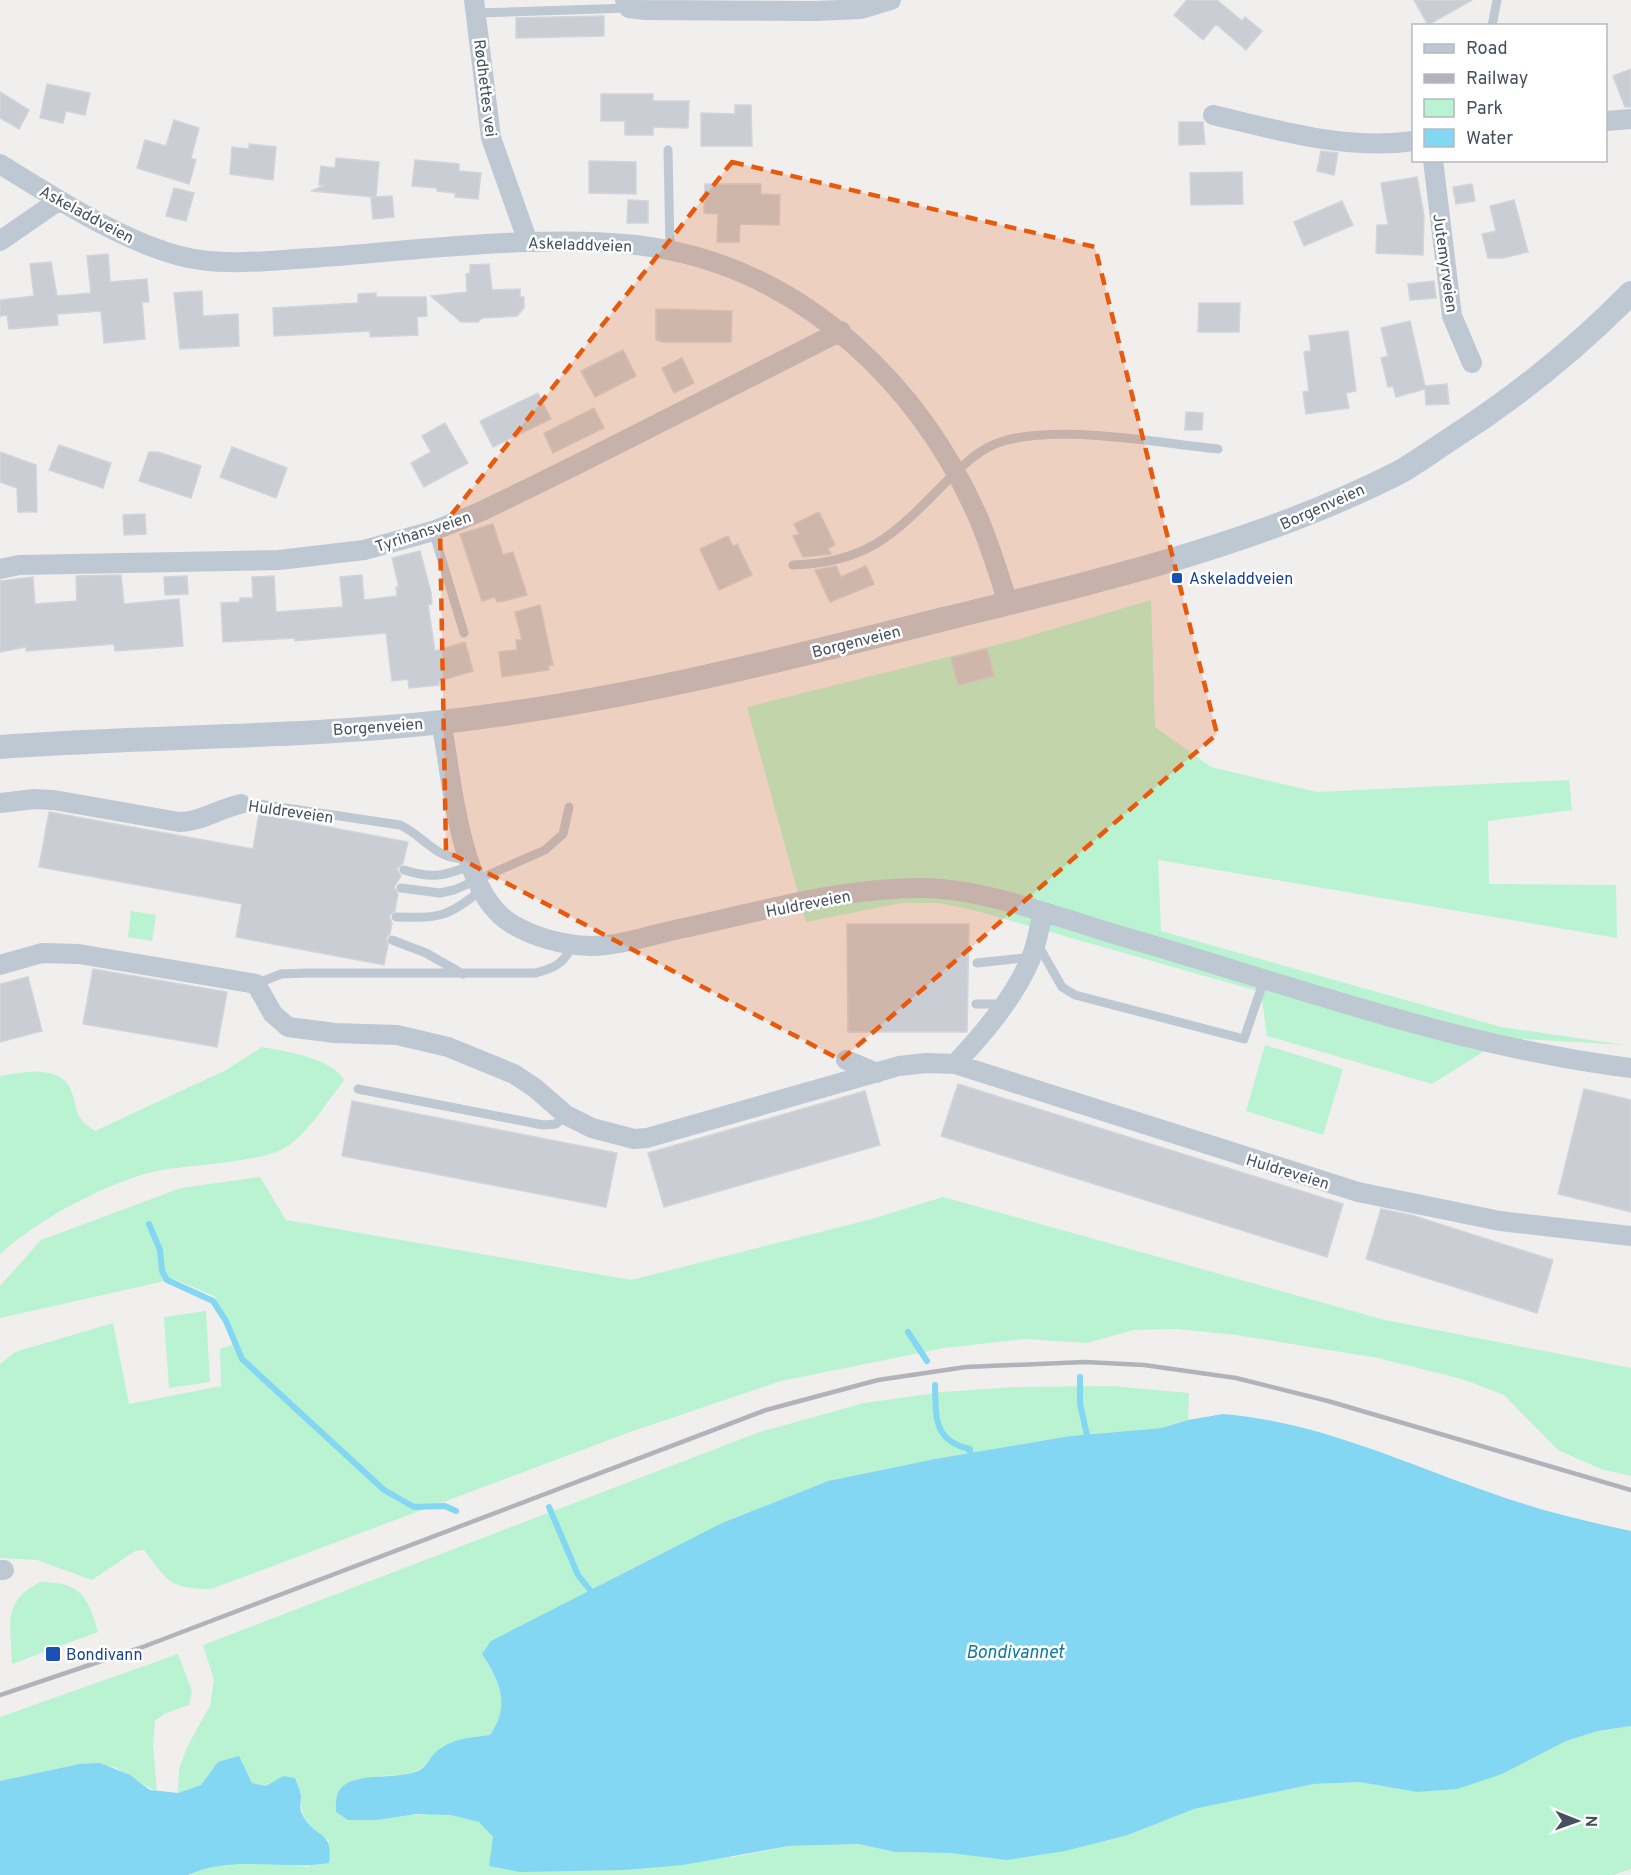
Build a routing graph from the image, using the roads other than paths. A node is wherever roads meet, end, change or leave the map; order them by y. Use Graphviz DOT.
graph roads {
  1 [pos="891,0"];
  2 [pos="1497,0"];
  3 [pos="627,4"];
  4 [pos="475,6"];
  5 [pos="1492,24"];
  6 [pos="1213,115"];
  7 [pos="1631,119"];
  8 [pos="1607,121"];
  9 [pos="1412,141"];
  10 [pos="668,150"];
  11 [pos="1433,162"];
  12 [pos="0,164"];
  13 [pos="58,201"];
  14 [pos="0,241"];
  15 [pos="528,242"];
  16 [pos="670,250"];
  17 [pos="1631,293"];
  18 [pos="841,331"];
  19 [pos="1472,363"];
  20 [pos="1218,449"];
  21 [pos="954,473"];
  22 [pos="433,531"];
  23 [pos="793,564"];
  24 [pos="0,568"];
  25 [pos="1008,603"];
  26 [pos="464,633"];
  27 [pos="441,722"];
  28 [pos="0,747"];
  29 [pos="0,803"];
  30 [pos="241,804"];
  31 [pos="568,807"];
  32 [pos="404,870"];
  33 [pos="473,874"];
  34 [pos="401,888"];
  35 [pos="1043,913"];
  36 [pos="396,917"];
  37 [pos="392,940"];
  38 [pos="573,944"];
  39 [pos="1034,949"];
  40 [pos="977,963"];
  41 [pos="0,965"];
  42 [pos="463,974"];
  43 [pos="1264,980"];
  44 [pos="256,984"];
  45 [pos="976,1004"];
  46 [pos="1004,1004"];
  47 [pos="846,1060"];
  48 [pos="955,1064"];
  49 [pos="1631,1068"];
  50 [pos="877,1073"];
  51 [pos="358,1089"];
  52 [pos="566,1115"];
  53 [pos="1631,1236"];
  1 -- 3 [label="street"];
  2 -- 5 [label="lane"];
  3 -- 4 [label="lane"];
  4 -- 15 [label="street, Rødhettes vei"];
  6 -- 9 [label="street"];
  7 -- 8 [label="street"];
  10 -- 16 [label="lane"];
  11 -- 19 [label="street, Jutemyrveien"];
  12 -- 13 [label="street, Askeladdveien"];
  13 -- 14 [label="street"];
  13 -- 15 [label="street, Askeladdveien"];
  15 -- 16 [label="street, Askeladdveien"];
  16 -- 18 [label="street, Askeladdveien"];
  17 -- 25 [label="street, Borgenveien"];
  18 -- 21 [label="street, Askeladdveien"];
  18 -- 22 [label="street, Tyrihansveien"];
  20 -- 21 [label="lane"];
  21 -- 23 [label="lane"];
  21 -- 25 [label="street, Askeladdveien"];
  22 -- 24 [label="street, Tyrihansveien"];
  22 -- 26 [label="lane"];
  25 -- 27 [label="street, Borgenveien"];
  27 -- 28 [label="street, Borgenveien"];
  27 -- 33 [label="street"];
  29 -- 30 [label="street, Huldreveien"];
  30 -- 33 [label="lane, Huldreveien"];
  31 -- 33 [label="lane"];
  32 -- 33 [label="lane"];
  33 -- 34 [label="lane"];
  33 -- 36 [label="lane"];
  33 -- 38 [label="street, Huldreveien"];
  35 -- 38 [label="street, Huldreveien"];
  35 -- 39 [label="street"];
  35 -- 43 [label="street, Huldreveien"];
  37 -- 42 [label="lane"];
  38 -- 42 [label="lane"];
  39 -- 40 [label="lane"];
  39 -- 43 [label="lane"];
  39 -- 46 [label="street"];
  41 -- 44 [label="street"];
  42 -- 44 [label="lane"];
  43 -- 49 [label="street, Huldreveien"];
  44 -- 52 [label="street, Huldreveien"];
  45 -- 46 [label="lane"];
  46 -- 48 [label="street"];
  47 -- 50 [label="street"];
  48 -- 50 [label="street, Huldreveien"];
  48 -- 53 [label="street, Huldreveien"];
  50 -- 52 [label="street, Huldreveien"];
  51 -- 52 [label="lane"];
}
